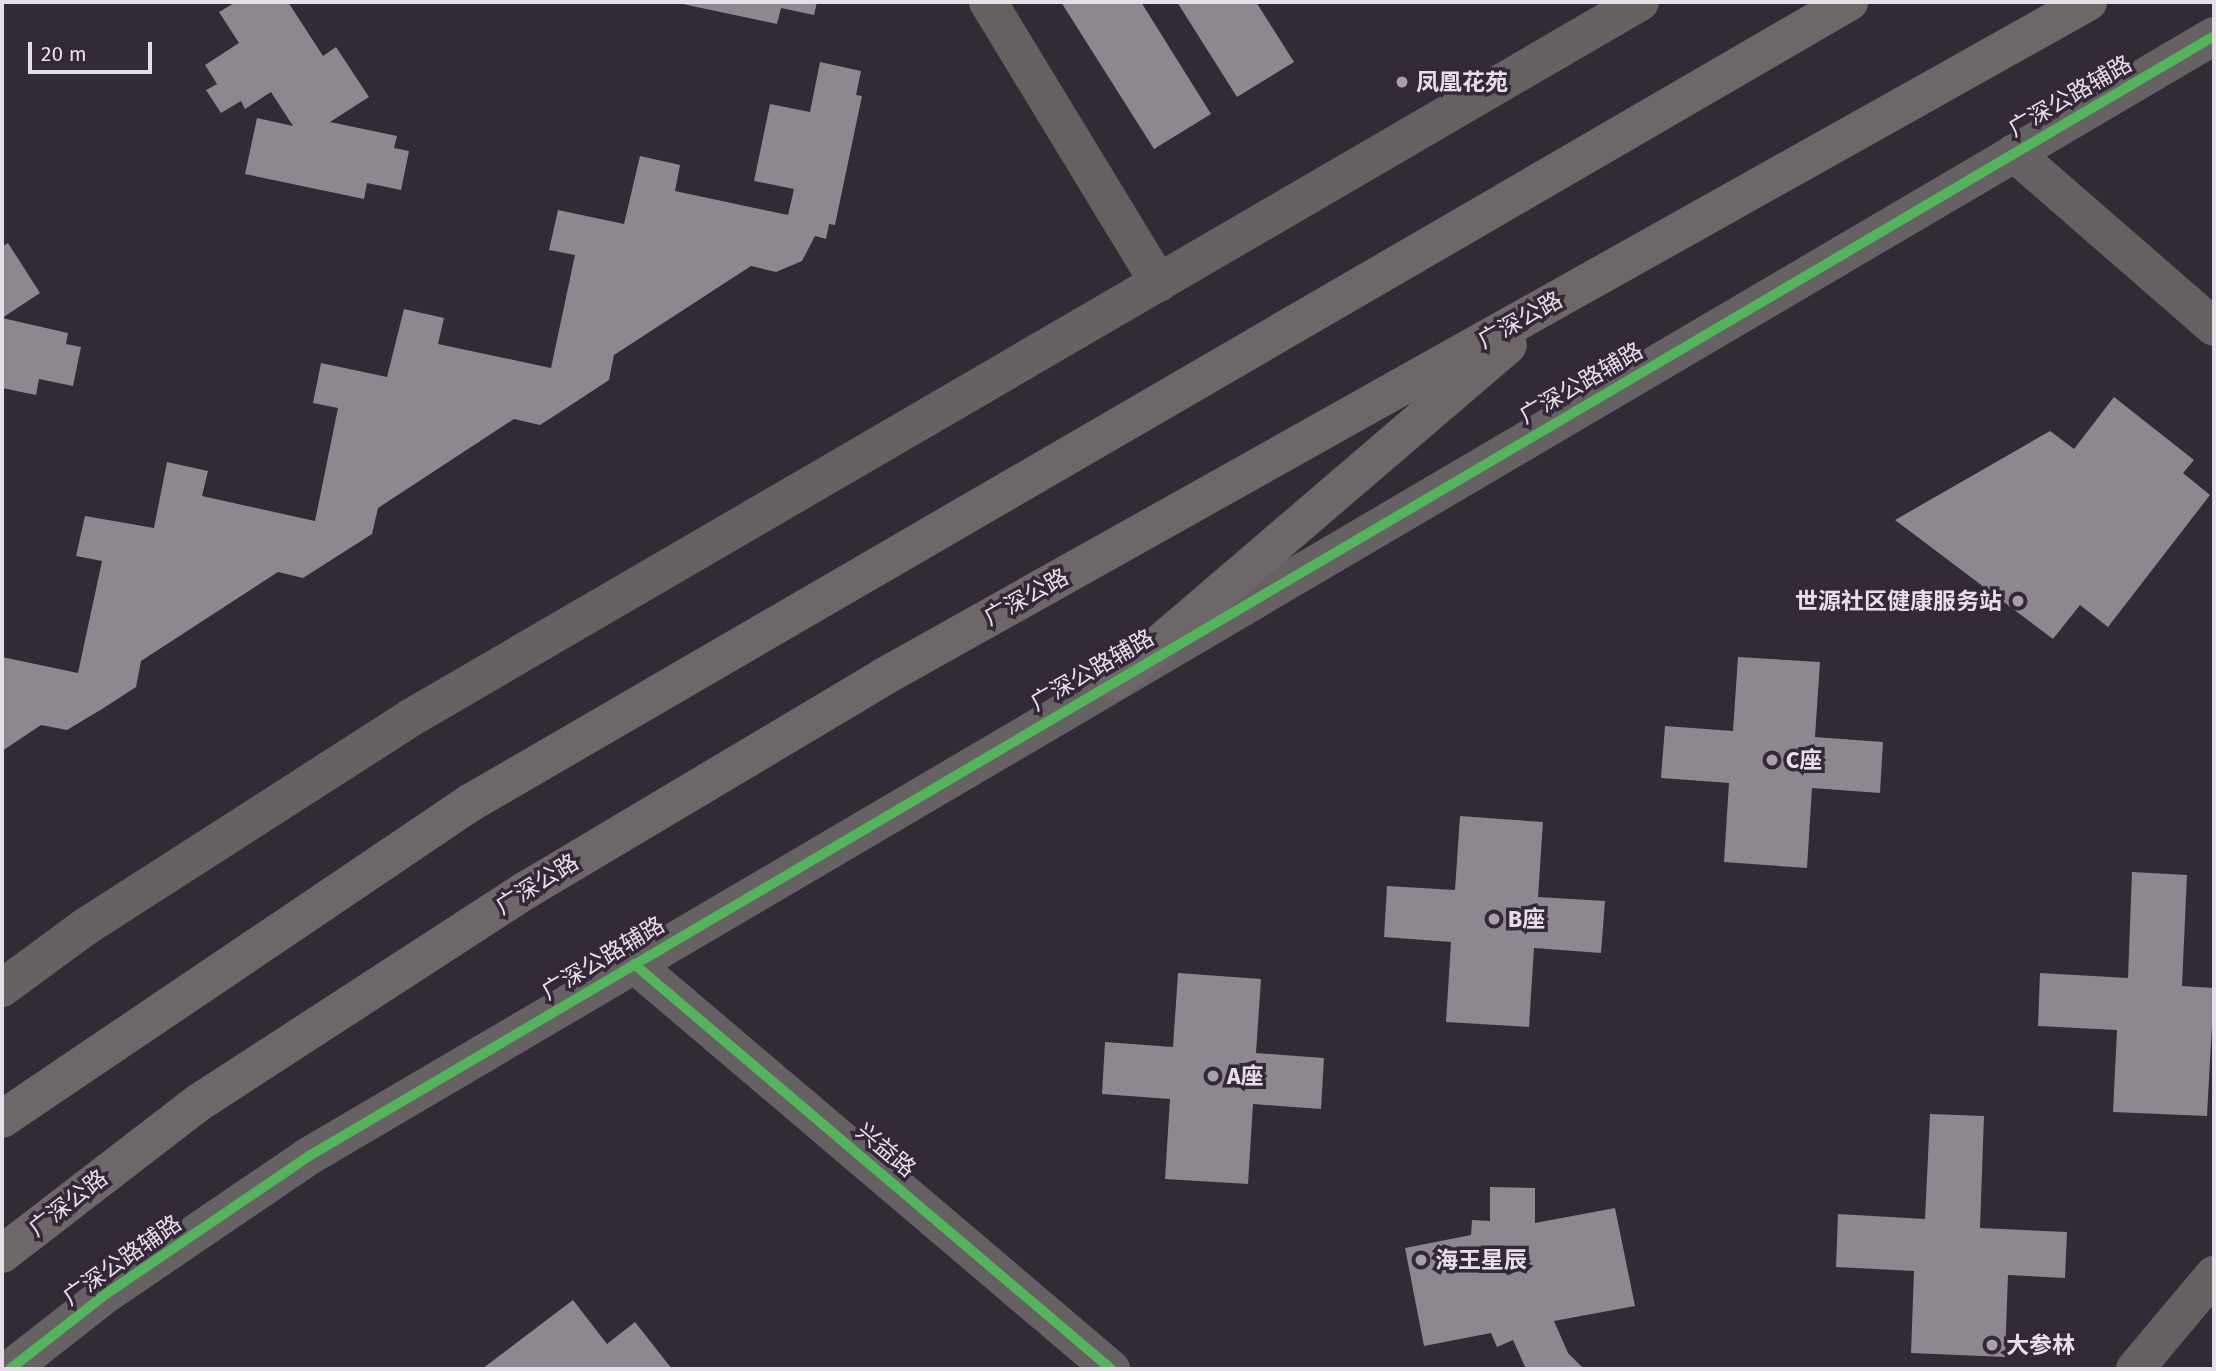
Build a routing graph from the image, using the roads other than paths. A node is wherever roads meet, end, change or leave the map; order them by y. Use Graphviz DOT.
graph roads {
  1 [pos="988,2"];
  2 [pos="1640,2"];
  3 [pos="1849,2"];
  4 [pos="2088,2"];
  5 [pos="2214,36"];
  6 [pos="2014,153"];
  7 [pos="1159,283"];
  8 [pos="1573,290"];
  9 [pos="2214,327"];
  10 [pos="1116,681"];
  11 [pos="634,964"];
  12 [pos="2,989"];
  13 [pos="2,1119"];
  14 [pos="2,1254"];
  15 [pos="2214,1275"];
  16 [pos="10,1369"];
  17 [pos="1111,1369"];
  18 [pos="2135,1369"];
  1 -- 7 [label="street"];
  2 -- 7 [label="main road"];
  3 -- 13 [label="highway"];
  4 -- 8 [label="highway, 广深公路"];
  5 -- 6 [label="main road, 广深公路辅路"];
  6 -- 9 [label="street"];
  6 -- 10 [label="main road, 广深公路辅路"];
  7 -- 12 [label="main road"];
  8 -- 10 [label="highway"];
  8 -- 14 [label="highway, 广深公路"];
  10 -- 11 [label="main road, 广深公路辅路"];
  11 -- 16 [label="main road, 广深公路辅路"];
  11 -- 17 [label="street, 兴益路"];
  15 -- 18 [label="street"];
}
